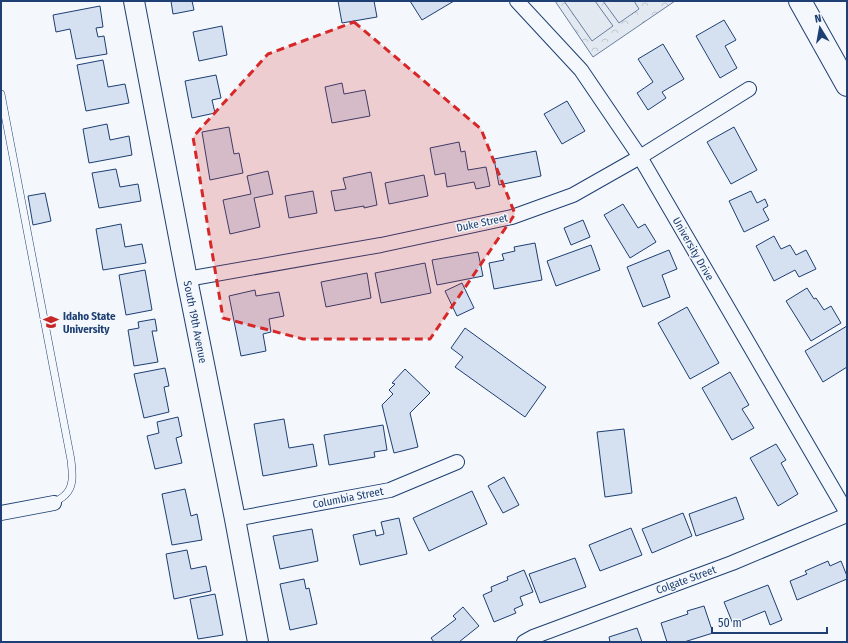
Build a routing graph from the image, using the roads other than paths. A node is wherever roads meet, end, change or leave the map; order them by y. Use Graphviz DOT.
graph roads {
  1 [pos="134,1"];
  2 [pos="517,1"];
  3 [pos="800,1"];
  4 [pos="847,85"];
  5 [pos="749,89"];
  6 [pos="1,94"];
  7 [pos="640,157"];
  8 [pos="187,279"];
  9 [pos="457,462"];
  10 [pos="54,503"];
  11 [pos="1,513"];
  12 [pos="847,514"];
  13 [pos="235,519"];
  14 [pos="258,642"];
  15 [pos="524,642"];
  1 -- 8 [label="street, South 19th Avenue"];
  2 -- 7 [label="street, University Drive"];
  3 -- 4 [label="highway"];
  5 -- 7 [label="street, Duke Street"];
  6 -- 10 [label="lane"];
  7 -- 8 [label="street, Duke Street"];
  7 -- 12 [label="street, University Drive"];
  8 -- 13 [label="street, South 19th Avenue"];
  9 -- 13 [label="street, Columbia Street"];
  10 -- 11 [label="street"];
  12 -- 15 [label="street, Colgate Street"];
  13 -- 14 [label="street, South 19th Avenue"];
}
